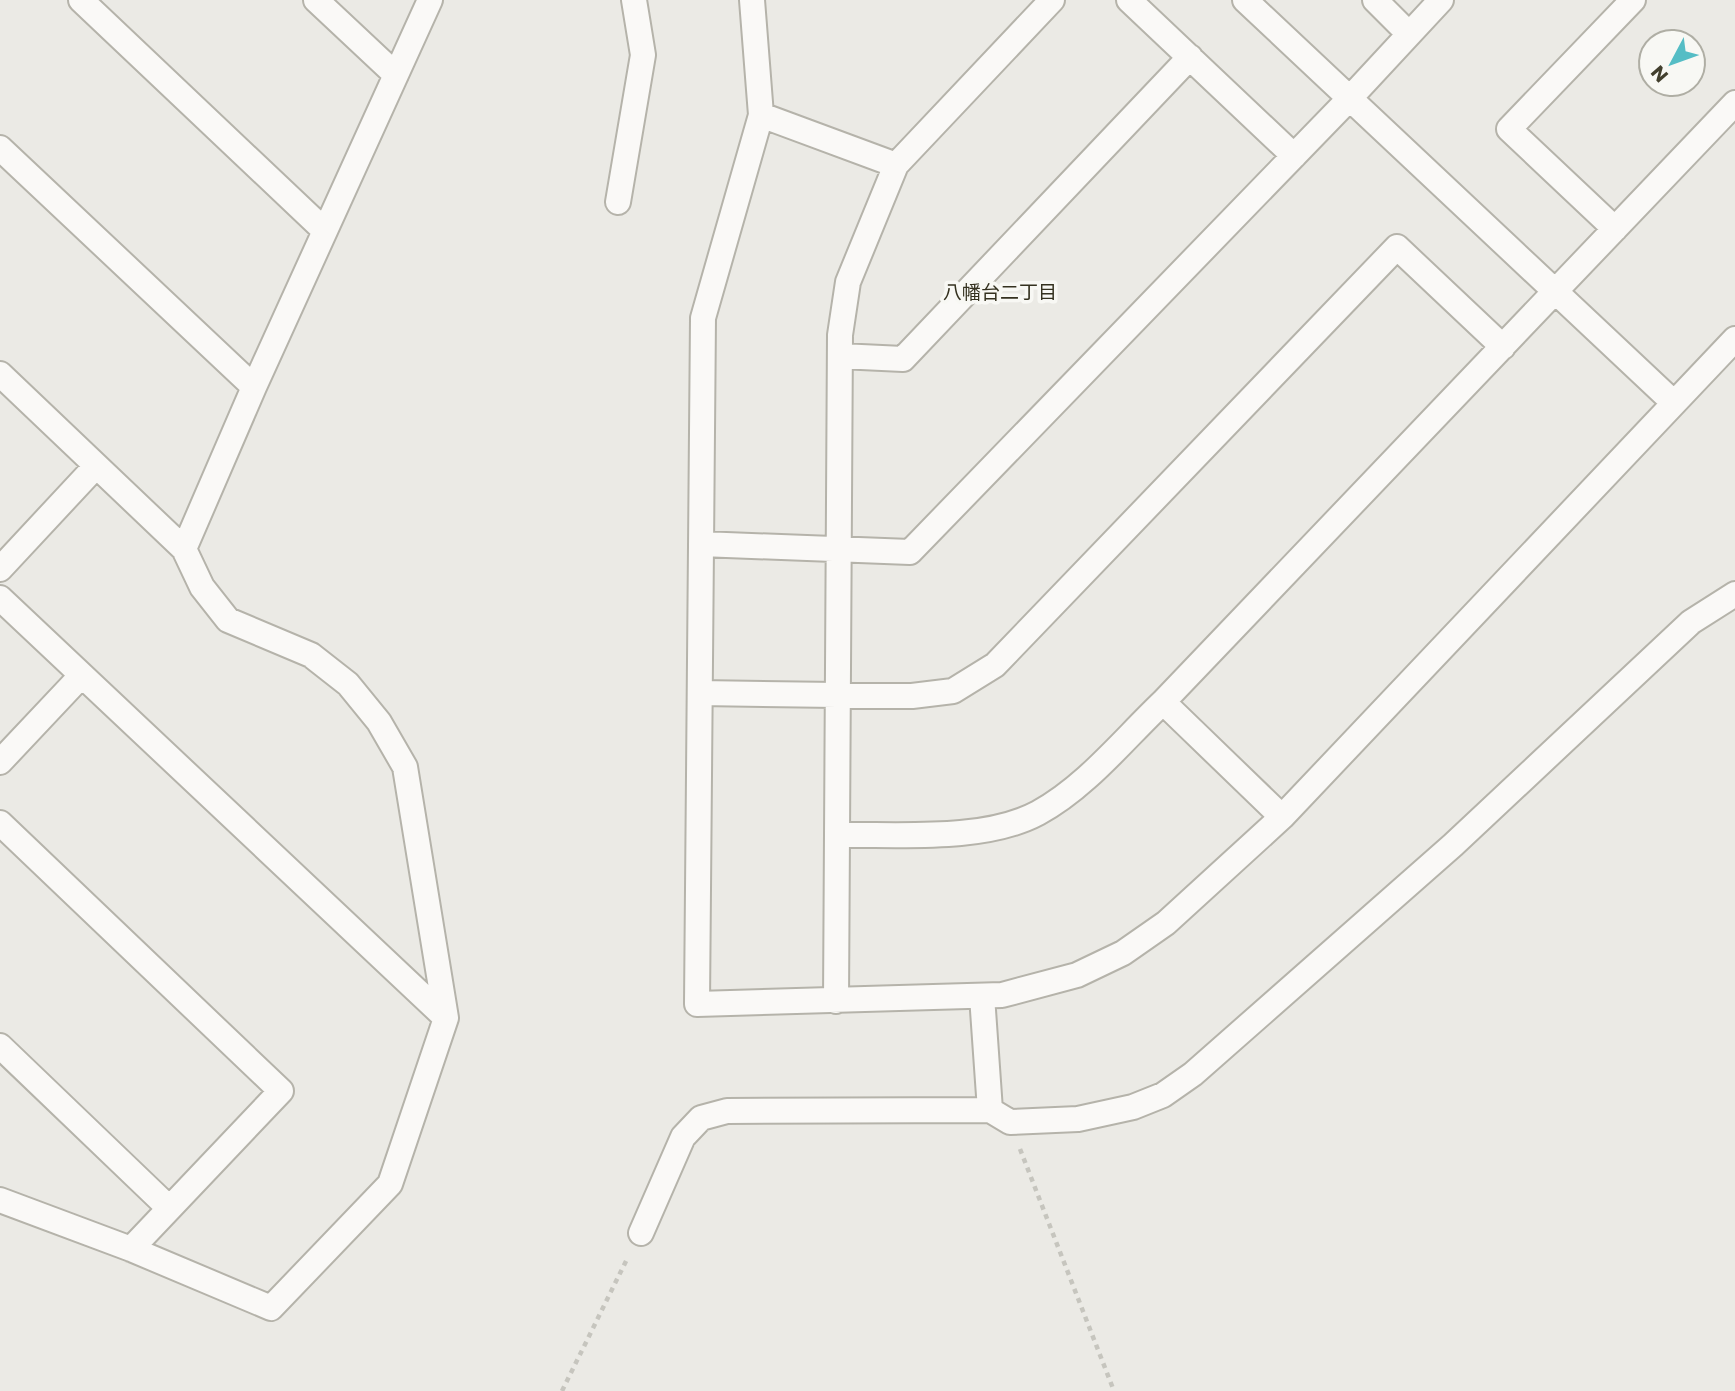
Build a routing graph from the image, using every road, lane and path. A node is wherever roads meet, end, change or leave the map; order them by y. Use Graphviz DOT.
graph roads {
  1 [pos="81,0"];
  2 [pos="316,0"];
  3 [pos="430,0"];
  4 [pos="634,0"];
  5 [pos="752,0"];
  6 [pos="1052,0"];
  7 [pos="1129,0"];
  8 [pos="1245,0"];
  9 [pos="1375,0"];
  10 [pos="1441,0"];
  11 [pos="1633,0"];
  12 [pos="1409,34"];
  13 [pos="1190,57"];
  14 [pos="397,75"];
  15 [pos="1351,97"];
  16 [pos="1735,103"];
  17 [pos="761,115"];
  18 [pos="0,149"];
  19 [pos="1294,156"];
  20 [pos="895,165"];
  21 [pos="618,202"];
  22 [pos="1615,229"];
  23 [pos="325,231"];
  24 [pos="1555,291"];
  25 [pos="1735,339"];
  26 [pos="1503,347"];
  27 [pos="840,356"];
  28 [pos="0,374"];
  29 [pos="254,387"];
  30 [pos="1674,403"];
  31 [pos="96,466"];
  32 [pos="701,544"];
  33 [pos="184,549"];
  34 [pos="838,549"];
  35 [pos="0,569"];
  36 [pos="1735,594"];
  37 [pos="0,598"];
  38 [pos="81,676"];
  39 [pos="700,693"];
  40 [pos="838,695"];
  41 [pos="1163,702"];
  42 [pos="0,762"];
  43 [pos="1282,817"];
  44 [pos="0,823"];
  45 [pos="837,835"];
  46 [pos="982,996"];
  47 [pos="836,1001"];
  48 [pos="446,1018"];
  49 [pos="0,1046"];
  50 [pos="1000,1116"];
  51 [pos="0,1200"];
  52 [pos="169,1208"];
  53 [pos="640,1233"];
  54 [pos="131,1249"];
  55 [pos="562,1391"];
  56 [pos="1114,1391"];
  1 -- 23 [label="street"];
  2 -- 14 [label="street"];
  3 -- 14 [label="street"];
  4 -- 21 [label="street"];
  5 -- 17 [label="street"];
  6 -- 20 [label="street"];
  7 -- 13 [label="street"];
  8 -- 15 [label="street"];
  9 -- 12 [label="street"];
  10 -- 12 [label="street"];
  11 -- 22 [label="street"];
  12 -- 15 [label="street"];
  13 -- 19 [label="street"];
  13 -- 27 [label="street"];
  14 -- 23 [label="street"];
  15 -- 19 [label="street"];
  15 -- 24 [label="street"];
  16 -- 22 [label="street"];
  17 -- 20 [label="street"];
  17 -- 32 [label="street"];
  18 -- 29 [label="street"];
  19 -- 34 [label="street"];
  20 -- 27 [label="street"];
  22 -- 24 [label="street"];
  23 -- 29 [label="street"];
  24 -- 26 [label="street"];
  24 -- 30 [label="street"];
  25 -- 30 [label="street"];
  26 -- 40 [label="street"];
  26 -- 41 [label="street"];
  27 -- 34 [label="street"];
  28 -- 31 [label="street"];
  29 -- 33 [label="street"];
  30 -- 43 [label="street"];
  31 -- 33 [label="street"];
  31 -- 35 [label="street"];
  32 -- 34 [label="street"];
  32 -- 39 [label="street"];
  33 -- 48 [label="street"];
  34 -- 40 [label="street"];
  36 -- 50 [label="street"];
  37 -- 38 [label="street"];
  38 -- 42 [label="street"];
  38 -- 48 [label="street"];
  39 -- 40 [label="street"];
  39 -- 47 [label="street"];
  40 -- 45 [label="street"];
  41 -- 43 [label="street"];
  41 -- 45 [label="street"];
  43 -- 46 [label="street"];
  44 -- 52 [label="street"];
  45 -- 47 [label="street"];
  46 -- 47 [label="street"];
  46 -- 50 [label="street"];
  48 -- 54 [label="street"];
  49 -- 52 [label="street"];
  50 -- 53 [label="street"];
  50 -- 56 [label="path"];
  51 -- 54 [label="street"];
  52 -- 54 [label="street"];
  53 -- 55 [label="path"];
}
